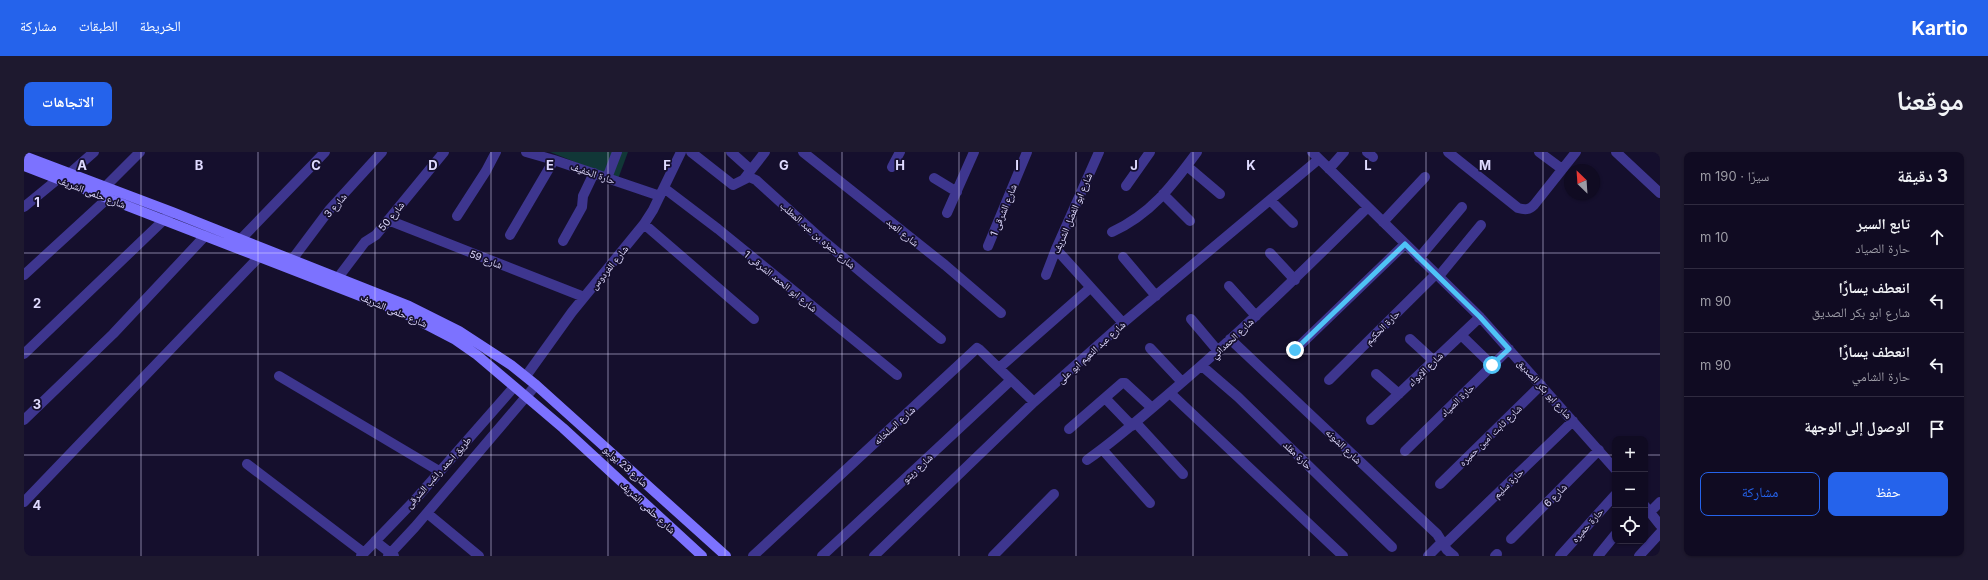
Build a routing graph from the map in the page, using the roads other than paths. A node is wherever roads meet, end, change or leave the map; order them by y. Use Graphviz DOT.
graph roads {
  1 [pos="94,152"];
  2 [pos="140,152"];
  3 [pos="325,152"];
  4 [pos="382,152"];
  5 [pos="444,152"];
  6 [pos="496,152"];
  7 [pos="526,152"];
  8 [pos="617,152"];
  9 [pos="681,152"];
  10 [pos="691,152"];
  11 [pos="731,152"];
  12 [pos="765,152"];
  13 [pos="803,152"];
  14 [pos="900,152"];
  15 [pos="974,152"];
  16 [pos="1028,152"];
  17 [pos="1099,152"];
  18 [pos="1150,152"];
  19 [pos="1197,152"];
  20 [pos="1344,152"];
  21 [pos="1448,152"];
  22 [pos="1539,152"];
  23 [pos="1576,152"];
  24 [pos="1616,152"];
  25 [pos="544,154"];
  26 [pos="1315,155"];
  27 [pos="24,156"];
  28 [pos="554,160"];
  29 [pos="24,166"];
  30 [pos="1187,166"];
  31 [pos="892,167"];
  32 [pos="1562,168"];
  33 [pos="1330,169"];
  34 [pos="751,170"];
  35 [pos="594,173"];
  36 [pos="69,174"];
  37 [pos="1424,177"];
  38 [pos="607,178"];
  39 [pos="934,178"];
  40 [pos="58,179"];
  41 [pos="744,179"];
  42 [pos="1126,186"];
  43 [pos="105,187"];
  44 [pos="662,192"];
  45 [pos="957,192"];
  46 [pos="1660,193"];
  47 [pos="1163,194"];
  48 [pos="1220,194"];
  49 [pos="108,198"];
  50 [pos="1270,200"];
  51 [pos="24,207"];
  52 [pos="1368,207"];
  53 [pos="1462,207"];
  54 [pos="172,212"];
  55 [pos="947,213"];
  56 [pos="457,216"];
  57 [pos="165,220"];
  58 [pos="388,220"];
  59 [pos="1190,221"];
  60 [pos="1383,222"];
  61 [pos="1293,223"];
  62 [pos="644,224"];
  63 [pos="1481,225"];
  64 [pos="1112,232"];
  65 [pos="510,235"];
  66 [pos="205,236"];
  67 [pos="240,240"];
  68 [pos="563,241"];
  69 [pos="1405,244"];
  70 [pos="988,246"];
  71 [pos="1056,249"];
  72 [pos="1270,253"];
  73 [pos="259,257"];
  74 [pos="1123,257"];
  75 [pos="1420,258"];
  76 [pos="291,261"];
  77 [pos="24,275"];
  78 [pos="1437,275"];
  79 [pos="1046,276"];
  80 [pos="337,279"];
  81 [pos="1295,280"];
  82 [pos="1229,286"];
  83 [pos="1090,288"];
  84 [pos="1156,296"];
  85 [pos="584,297"];
  86 [pos="1001,314"];
  87 [pos="1256,316"];
  88 [pos="1480,317"];
  89 [pos="754,319"];
  90 [pos="1191,319"];
  91 [pos="1123,323"];
  92 [pos="1461,335"];
  93 [pos="941,339"];
  94 [pos="1230,339"];
  95 [pos="1410,339"];
  96 [pos="1150,348"];
  97 [pos="1509,349"];
  98 [pos="1295,350"];
  99 [pos="1218,351"];
  100 [pos="24,354"];
  101 [pos="1434,361"];
  102 [pos="511,365"];
  103 [pos="1492,365"];
  104 [pos="1202,366"];
  105 [pos="999,368"];
  106 [pos="1376,374"];
  107 [pos="897,375"];
  108 [pos="279,376"];
  109 [pos="503,376"];
  110 [pos="526,376"];
  111 [pos="1011,380"];
  112 [pos="1328,380"];
  113 [pos="1182,382"];
  114 [pos="536,385"];
  115 [pos="1541,385"];
  116 [pos="514,387"];
  117 [pos="1170,393"];
  118 [pos="1399,394"];
  119 [pos="526,396"];
  120 [pos="1105,398"];
  121 [pos="1034,402"];
  122 [pos="1152,408"];
  123 [pos="24,420"];
  124 [pos="1371,420"];
  125 [pos="1573,421"];
  126 [pos="1134,424"];
  127 [pos="1069,429"];
  128 [pos="1102,449"];
  129 [pos="1599,450"];
  130 [pos="1405,451"];
  131 [pos="1088,460"];
  132 [pos="247,464"];
  133 [pos="1612,466"];
  134 [pos="439,471"];
  135 [pos="1183,474"];
  136 [pos="1440,484"];
  137 [pos="1054,494"];
  138 [pos="1612,498"];
  139 [pos="24,502"];
  140 [pos="1660,502"];
  141 [pos="1150,503"];
  142 [pos="1648,508"];
  143 [pos="1648,510"];
  144 [pos="427,513"];
  145 [pos="1660,524"];
  146 [pos="1660,533"];
  147 [pos="1511,539"];
  148 [pos="1612,539"];
  149 [pos="375,541"];
  150 [pos="1443,544"];
  151 [pos="1392,547"];
  152 [pos="363,554"];
  153 [pos="391,555"];
  154 [pos="479,556"];
  155 [pos="702,556"];
  156 [pos="726,556"];
  157 [pos="753,556"];
  158 [pos="822,556"];
  159 [pos="874,556"];
  160 [pos="993,556"];
  161 [pos="1344,556"];
  162 [pos="1428,556"];
  163 [pos="1454,556"];
  164 [pos="1560,556"];
  165 [pos="1598,556"];
  166 [pos="1639,556"];
  1 -- 36 [label="street"];
  2 -- 43 [label="street"];
  3 -- 67 [label="street"];
  4 -- 76 [label="street, شارع 3"];
  5 -- 58 [label="street, شارع 50"];
  6 -- 56 [label="street"];
  7 -- 25 [label="street, حارة الخفيف"];
  8 -- 38 [label="street"];
  9 -- 44 [label="street, شارع الفردوس"];
  10 -- 41 [label="street, شارع حمزه بن عبد المطلب"];
  11 -- 34 [label="street"];
  12 -- 34 [label="street"];
  13 -- 86 [label="street, شارع العبد"];
  14 -- 31 [label="street"];
  15 -- 45 [label="street"];
  16 -- 70 [label="street, شارع الشرقى 1"];
  17 -- 71 [label="street, شارع ابو الفضل الشريف"];
  18 -- 42 [label="street"];
  19 -- 30 [label="street"];
  20 -- 33 [label="street"];
  21 -- 32 [label="street"];
  22 -- 32 [label="street"];
  23 -- 32 [label="street"];
  24 -- 46 [label="street"];
  25 -- 28 [label="street, حارة الخفيف"];
  26 -- 33 [label="street, شارع ابو بكر الصديق"];
  26 -- 50 [label="street, شارع عبد النعيم ابو على"];
  27 -- 36 [label="street, شارع حلمى الشريف"];
  28 -- 35 [label="street, حارة الخفيف"];
  28 -- 65 [label="street"];
  29 -- 40 [label="street, شارع حلمى الشريف"];
  30 -- 47 [label="street"];
  30 -- 48 [label="street"];
  33 -- 52 [label="street, شارع ابو بكر الصديق"];
  34 -- 41 [label="street"];
  35 -- 38 [label="street, حارة الخفيف"];
  35 -- 68 [label="street"];
  36 -- 43 [label="street, شارع حلمى الشريف"];
  37 -- 60 [label="street"];
  38 -- 44 [label="street, حارة الخفيف"];
  39 -- 45 [label="street"];
  40 -- 49 [label="street, شارع حلمى الشريف"];
  40 -- 51 [label="street"];
  41 -- 93 [label="street, شارع حمزه بن عبد المطلب"];
  43 -- 54 [label="street, شارع حلمى الشريف"];
  44 -- 62 [label="street, شارع الفردوس"];
  44 -- 107 [label="street, شارع ابو الحمد الشرقى 1"];
  45 -- 55 [label="street"];
  47 -- 59 [label="street"];
  47 -- 64 [label="street"];
  49 -- 57 [label="street, شارع حلمى الشريف"];
  49 -- 77 [label="street"];
  50 -- 61 [label="street"];
  50 -- 84 [label="street, شارع عبد النعيم ابو على"];
  52 -- 60 [label="street, شارع ابو بكر الصديق"];
  52 -- 81 [label="street, شارع الحمداني"];
  53 -- 75 [label="street"];
  54 -- 57 [label="street"];
  54 -- 67 [label="street, شارع حلمى الشريف"];
  57 -- 66 [label="street, شارع حلمى الشريف"];
  57 -- 100 [label="street"];
  58 -- 80 [label="street, شارع 50"];
  58 -- 85 [label="street, شارع 59"];
  60 -- 69 [label="street, شارع ابو بكر الصديق"];
  62 -- 85 [label="street, شارع الفردوس"];
  62 -- 89 [label="street"];
  63 -- 78 [label="street, حارة الحكيم"];
  66 -- 73 [label="street, شارع حلمى الشريف"];
  66 -- 123 [label="street"];
  67 -- 76 [label="street, شارع حلمى الشريف"];
  69 -- 75 [label="street, شارع ابو بكر الصديق"];
  69 -- 98 [label="street"];
  71 -- 79 [label="street, شارع ابو الفضل الشريف"];
  71 -- 83 [label="street"];
  72 -- 81 [label="street"];
  73 -- 109 [label="street, شارع حلمى الشريف"];
  73 -- 139 [label="street"];
  74 -- 84 [label="street"];
  75 -- 78 [label="street, شارع ابو بكر الصديق"];
  76 -- 80 [label="street, شارع حلمى الشريف"];
  78 -- 88 [label="street, شارع ابو بكر الصديق"];
  78 -- 112 [label="street, حارة الحكيم"];
  80 -- 102 [label="street, شارع حلمى الشريف"];
  81 -- 87 [label="street, شارع الحمداني"];
  82 -- 87 [label="street"];
  83 -- 91 [label="street"];
  83 -- 105 [label="street"];
  84 -- 91 [label="street, شارع عبد النعيم ابو على"];
  85 -- 110 [label="street, شارع الفردوس"];
  87 -- 94 [label="street, شارع الحمداني"];
  88 -- 92 [label="street, شارع الايواء"];
  88 -- 97 [label="street, شارع ابو بكر الصديق"];
  90 -- 99 [label="street"];
  91 -- 121 [label="street, شارع عبد النعيم ابو على"];
  92 -- 101 [label="street, شارع الايواء"];
  92 -- 103 [label="street"];
  94 -- 99 [label="street, شارع الحمداني"];
  94 -- 150 [label="street, شارع الشونه"];
  95 -- 101 [label="street"];
  96 -- 113 [label="street"];
  97 -- 103 [label="street, حارة الصياد"];
  97 -- 115 [label="street, شارع ابو بكر الصديق"];
  99 -- 104 [label="street, شارع الحمداني"];
  101 -- 118 [label="street, شارع الايواء"];
  102 -- 109 [label="street"];
  102 -- 110 [label="street, شارع حلمى الشريف"];
  103 -- 130 [label="street, حارة الصياد"];
  104 -- 113 [label="street, شارع الحمداني"];
  104 -- 151 [label="street, حارة مقلد"];
  105 -- 111 [label="street, شارع السلخانه"];
  105 -- 157 [label="street, شارع السلخانه"];
  106 -- 118 [label="street"];
  108 -- 134 [label="street"];
  109 -- 116 [label="street, شارع حلمى الشريف"];
  110 -- 114 [label="street, شارع 23 يوليو"];
  111 -- 121 [label="street, شارع السلخانه"];
  111 -- 158 [label="street, شارع ريتو"];
  113 -- 117 [label="street, شارع الحمداني"];
  114 -- 119 [label="street"];
  114 -- 156 [label="street, شارع 23 يوليو"];
  115 -- 125 [label="street, شارع ابو بكر الصديق"];
  115 -- 136 [label="street, شارع ثابت امين حميره"];
  116 -- 119 [label="street, شارع حلمى الشريف"];
  116 -- 134 [label="street, طريق احمد راغب الشرقى"];
  117 -- 122 [label="street, شارع الحمداني"];
  117 -- 161 [label="street"];
  118 -- 124 [label="street, شارع الايواء"];
  119 -- 144 [label="street"];
  119 -- 155 [label="street, شارع حلمى الشريف"];
  120 -- 122 [label="street"];
  120 -- 126 [label="street"];
  120 -- 127 [label="street"];
  121 -- 159 [label="street, شارع عبد النعيم ابو على"];
  122 -- 126 [label="street, شارع الحمداني"];
  125 -- 129 [label="street, شارع ابو بكر الصديق"];
  125 -- 150 [label="street, حارة سليم"];
  126 -- 128 [label="street, شارع الحمداني"];
  126 -- 135 [label="street"];
  128 -- 131 [label="street, شارع الحمداني"];
  128 -- 141 [label="street"];
  129 -- 133 [label="street, شارع ابو بكر الصديق"];
  129 -- 147 [label="street, شارع 6"];
  132 -- 152 [label="street"];
  134 -- 149 [label="street, طريق احمد راغب الشرقى"];
  137 -- 160 [label="street"];
  138 -- 164 [label="street, حارة حميره"];
  140 -- 142 [label="street"];
  143 -- 145 [label="street"];
  144 -- 153 [label="street"];
  144 -- 154 [label="street"];
  146 -- 166 [label="street"];
  148 -- 165 [label="street"];
  149 -- 152 [label="street, طريق احمد راغب الشرقى"];
  149 -- 153 [label="street"];
  150 -- 162 [label="street, حارة سليم"];
  150 -- 163 [label="street, شارع الشونه"];
}
